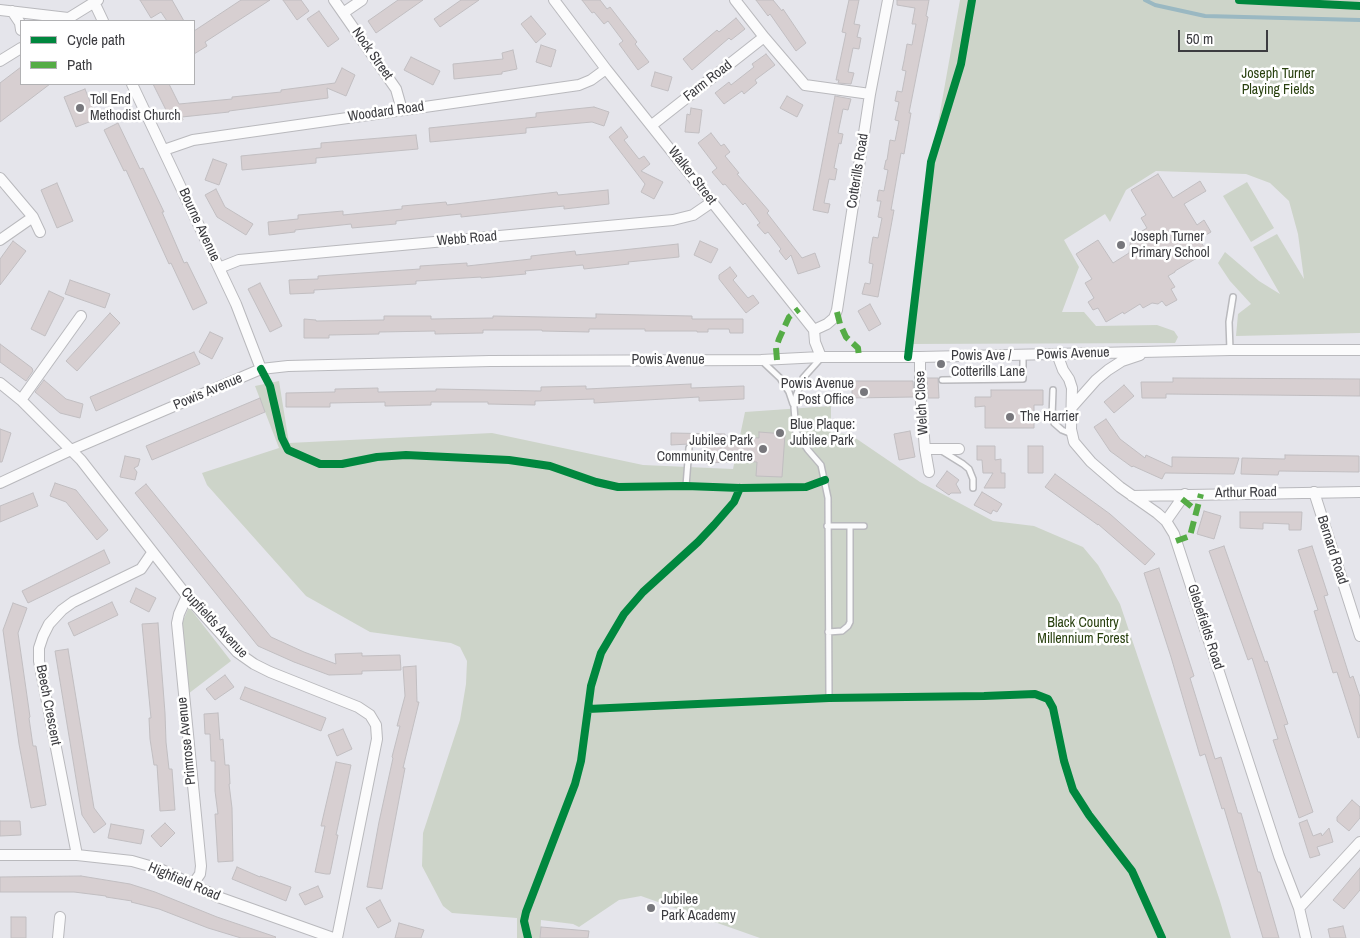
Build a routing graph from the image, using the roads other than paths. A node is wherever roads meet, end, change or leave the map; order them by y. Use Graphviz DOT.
graph roads {
  1 [pos="334,0"];
  2 [pos="362,0"];
  3 [pos="554,0"];
  4 [pos="735,0"];
  5 [pos="888,0"];
  6 [pos="96,1"];
  7 [pos="0,10"];
  8 [pos="12,12"];
  9 [pos="343,13"];
  10 [pos="66,20"];
  11 [pos="103,20"];
  12 [pos="20,23"];
  13 [pos="764,37"];
  14 [pos="19,50"];
  15 [pos="0,61"];
  16 [pos="606,69"];
  17 [pos="132,85"];
  18 [pos="870,94"];
  19 [pos="402,110"];
  20 [pos="652,125"];
  21 [pos="164,150"];
  22 [pos="0,178"];
  23 [pos="712,202"];
  24 [pos="34,217"];
  25 [pos="40,232"];
  26 [pos="0,240"];
  27 [pos="219,268"];
  28 [pos="1233,297"];
  29 [pos="81,316"];
  30 [pos="814,330"];
  31 [pos="1230,350"];
  32 [pos="1360,350"];
  33 [pos="1153,352"];
  34 [pos="1057,354"];
  35 [pos="1023,355"];
  36 [pos="821,357"];
  37 [pos="920,357"];
  38 [pos="761,360"];
  39 [pos="261,369"];
  40 [pos="942,380"];
  41 [pos="0,383"];
  42 [pos="1053,390"];
  43 [pos="21,400"];
  44 [pos="794,407"];
  45 [pos="1072,407"];
  46 [pos="1072,434"];
  47 [pos="689,448"];
  48 [pos="925,449"];
  49 [pos="939,449"];
  50 [pos="959,449"];
  51 [pos="70,450"];
  52 [pos="929,472"];
  53 [pos="0,483"];
  54 [pos="686,486"];
  55 [pos="973,488"];
  56 [pos="1314,492"];
  57 [pos="1360,492"];
  58 [pos="1185,494"];
  59 [pos="1132,496"];
  60 [pos="1166,521"];
  61 [pos="827,526"];
  62 [pos="850,526"];
  63 [pos="864,526"];
  64 [pos="152,553"];
  65 [pos="187,596"];
  66 [pos="828,632"];
  67 [pos="1360,636"];
  68 [pos="829,698"];
  69 [pos="1360,842"];
  70 [pos="0,855"];
  71 [pos="76,855"];
  72 [pos="193,884"];
  73 [pos="1299,908"];
  74 [pos="60,917"];
  75 [pos="58,938"];
  76 [pos="335,938"];
  77 [pos="1306,938"];
  1 -- 9 [label="street, Nock Street"];
  2 -- 9 [label="street"];
  3 -- 16 [label="street, Walker Street"];
  4 -- 13 [label="street"];
  5 -- 18 [label="street, Cotterills Road"];
  6 -- 10 [label="street"];
  6 -- 11 [label="street"];
  7 -- 8 [label="street"];
  8 -- 10 [label="street"];
  8 -- 12 [label="street"];
  9 -- 19 [label="street, Nock Street"];
  13 -- 18 [label="street"];
  13 -- 20 [label="street, Farm Road"];
  14 -- 15 [label="street"];
  16 -- 19 [label="street, Woodard Road"];
  16 -- 20 [label="street, Walker Street"];
  17 -- 21 [label="street, Bourne Avenue"];
  18 -- 30 [label="street, Cotterills Road"];
  19 -- 21 [label="street, Woodard Road"];
  20 -- 23 [label="street, Walker Street"];
  21 -- 27 [label="street, Bourne Avenue"];
  22 -- 24 [label="street"];
  23 -- 27 [label="street, Webb Road"];
  23 -- 30 [label="street, Walker Street"];
  24 -- 25 [label="street"];
  24 -- 26 [label="street"];
  27 -- 39 [label="street, Bourne Avenue"];
  28 -- 31 [label="lane"];
  29 -- 43 [label="street"];
  30 -- 36 [label="street, Walker Street"];
  31 -- 32 [label="street, Powis Avenue"];
  31 -- 33 [label="street, Powis Avenue"];
  33 -- 34 [label="street, Powis Avenue"];
  33 -- 45 [label="street"];
  34 -- 35 [label="street, Powis Avenue"];
  34 -- 45 [label="street"];
  35 -- 37 [label="street, Powis Avenue"];
  35 -- 40 [label="lane"];
  36 -- 37 [label="street, Powis Avenue"];
  36 -- 38 [label="street, Powis Avenue"];
  36 -- 44 [label="lane"];
  37 -- 48 [label="street, Welch Close"];
  38 -- 39 [label="street, Powis Avenue"];
  38 -- 44 [label="lane"];
  39 -- 51 [label="street, Powis Avenue"];
  41 -- 43 [label="street, Cupfields Avenue"];
  42 -- 46 [label="lane"];
  43 -- 51 [label="street, Cupfields Avenue"];
  44 -- 61 [label="lane"];
  45 -- 46 [label="street"];
  46 -- 59 [label="street, Glebefields Road"];
  47 -- 54 [label="lane"];
  48 -- 49 [label="street, Welch Close"];
  48 -- 52 [label="street, Welch Close"];
  49 -- 50 [label="street, Welch Close"];
  49 -- 55 [label="lane"];
  51 -- 53 [label="street, Powis Avenue"];
  51 -- 64 [label="street, Cupfields Avenue"];
  56 -- 57 [label="street, Arthur Road"];
  56 -- 58 [label="street, Arthur Road"];
  56 -- 67 [label="street, Bernard Road"];
  58 -- 59 [label="street, Arthur Road"];
  58 -- 60 [label="street"];
  59 -- 60 [label="street, Glebefields Road"];
  60 -- 73 [label="street, Glebefields Road"];
  61 -- 62 [label="lane"];
  61 -- 66 [label="lane"];
  62 -- 63 [label="lane"];
  62 -- 66 [label="lane"];
  64 -- 65 [label="street, Cupfields Avenue"];
  64 -- 71 [label="street, Beech Crescent"];
  65 -- 72 [label="street, Primrose Avenue"];
  65 -- 76 [label="street, Cupfields Avenue"];
  66 -- 68 [label="lane"];
  69 -- 73 [label="street"];
  70 -- 71 [label="street, Highfield Road"];
  71 -- 72 [label="street, Highfield Road"];
  72 -- 76 [label="street, Highfield Road"];
  73 -- 77 [label="street, Glebefields Road"];
  74 -- 75 [label="street"];
}
